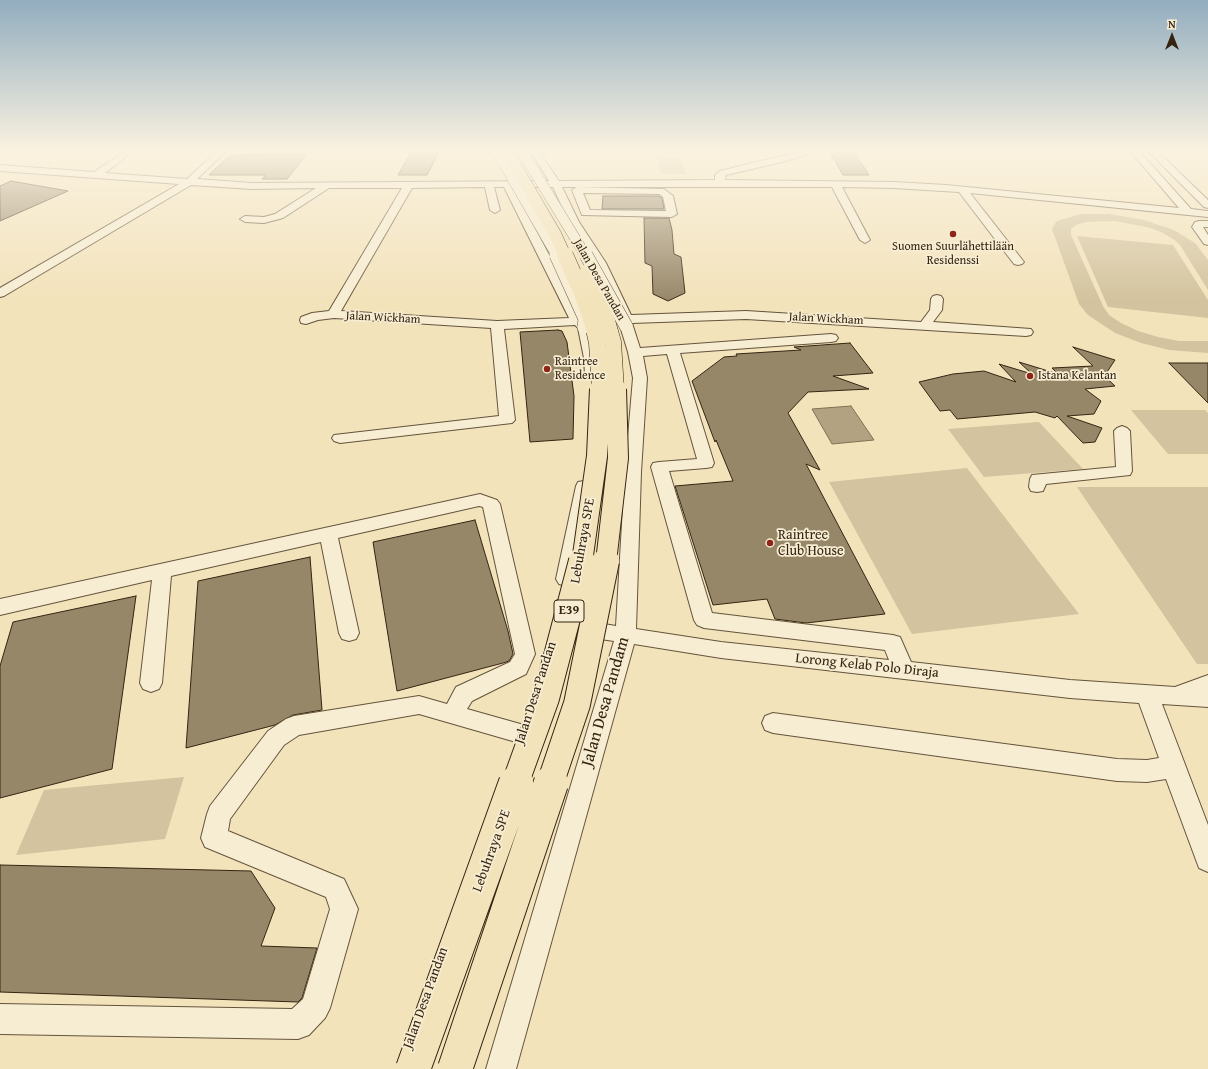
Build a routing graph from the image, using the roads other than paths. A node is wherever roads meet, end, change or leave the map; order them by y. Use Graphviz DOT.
graph roads {
  1 [pos="155,202"];
  2 [pos="302,202"];
  3 [pos="396,202"];
  4 [pos="494,202"];
  5 [pos="516,202"];
  6 [pos="533,202"];
  7 [pos="538,202"];
  8 [pos="545,202"];
  9 [pos="547,202"];
  10 [pos="564,202"];
  11 [pos="582,202"];
  12 [pos="669,202"];
  13 [pos="845,202"];
  14 [pos="971,202"];
  15 [pos="1080,202"];
  16 [pos="1179,202"];
  17 [pos="1141,208"];
  18 [pos="496,210"];
  19 [pos="1188,212"];
  20 [pos="1208,215"];
  21 [pos="245,219"];
  22 [pos="1208,224"];
  23 [pos="865,240"];
  24 [pos="1208,242"];
  25 [pos="1018,262"];
  26 [pos="0,293"];
  27 [pos="937,299"];
  28 [pos="335,314"];
  29 [pos="761,316"];
  30 [pos="306,320"];
  31 [pos="626,323"];
  32 [pos="582,324"];
  33 [pos="497,325"];
  34 [pos="925,325"];
  35 [pos="1026,332"];
  36 [pos="831,338"];
  37 [pos="772,342"];
  38 [pos="672,349"];
  39 [pos="635,352"];
  40 [pos="1122,431"];
  41 [pos="340,438"];
  42 [pos="1036,487"];
  43 [pos="328,534"];
  44 [pos="162,571"];
  45 [pos="0,607"];
  46 [pos="558,624"];
  47 [pos="349,633"];
  48 [pos="626,635"];
  49 [pos="903,670"];
  50 [pos="151,683"];
  51 [pos="1208,684"];
  52 [pos="1148,694"];
  53 [pos="1178,695"];
  54 [pos="1208,698"];
  55 [pos="452,715"];
  56 [pos="773,723"];
  57 [pos="523,734"];
  58 [pos="1174,767"];
  59 [pos="1208,859"];
  60 [pos="0,1019"];
  61 [pos="400,1069"];
  62 [pos="414,1069"];
  63 [pos="455,1069"];
  64 [pos="501,1069"];
  1 -- 26 [label="street"];
  2 -- 21 [label="street"];
  3 -- 28 [label="street, Jalan Wickham"];
  4 -- 18 [label="street"];
  5 -- 32 [label="street"];
  6 -- 32 [label="street, Jalan Desa Pandan, bridge"];
  7 -- 62 [label="highway, Lebuhraya SPE / E39, bridge"];
  8 -- 63 [label="highway, Lebuhraya SPE / E39, bridge"];
  9 -- 31 [label="street, Jalan Desa Pandan, bridge"];
  10 -- 31 [label="street"];
  11 -- 12 [label="street"];
  13 -- 23 [label="street"];
  14 -- 25 [label="street"];
  15 -- 17 [label="street"];
  16 -- 19 [label="street"];
  17 -- 19 [label="street"];
  17 -- 20 [label="street"];
  19 -- 20 [label="street"];
  22 -- 24 [label="street"];
  27 -- 34 [label="street"];
  28 -- 30 [label="street"];
  28 -- 33 [label="street, Jalan Wickham"];
  29 -- 31 [label="street, Jalan Wickham"];
  29 -- 34 [label="street, Jalan Wickham"];
  29 -- 37 [label="street"];
  31 -- 39 [label="street, Jalan Desa Pandam"];
  32 -- 33 [label="street, Jalan Wickham"];
  32 -- 46 [label="street, Jalan Desa Pandan"];
  33 -- 41 [label="street"];
  34 -- 35 [label="street, Jalan Wickham"];
  36 -- 37 [label="street"];
  37 -- 38 [label="street"];
  38 -- 39 [label="street"];
  38 -- 49 [label="street"];
  39 -- 48 [label="street, Jalan Desa Pandam"];
  40 -- 42 [label="street"];
  43 -- 44 [label="street"];
  43 -- 47 [label="street"];
  43 -- 55 [label="street"];
  44 -- 45 [label="street"];
  44 -- 50 [label="street"];
  46 -- 48 [label="street, Lorong Kelab Polo Diraja"];
  46 -- 57 [label="street, Jalan Desa Pandan"];
  48 -- 49 [label="street, Lorong Kelab Polo Diraja"];
  48 -- 64 [label="street, Jalan Desa Pandam"];
  49 -- 52 [label="street, Lorong Kelab Polo Diraja"];
  51 -- 53 [label="street, Lorong Kelab Polo Diraja"];
  52 -- 53 [label="street, Lorong Kelab Polo Diraja"];
  52 -- 58 [label="street"];
  53 -- 54 [label="street, Lorong Kelab Polo Diraja"];
  55 -- 57 [label="street"];
  55 -- 60 [label="street"];
  56 -- 58 [label="street"];
  57 -- 61 [label="street, Jalan Desa Pandan"];
  58 -- 59 [label="street"];
}
